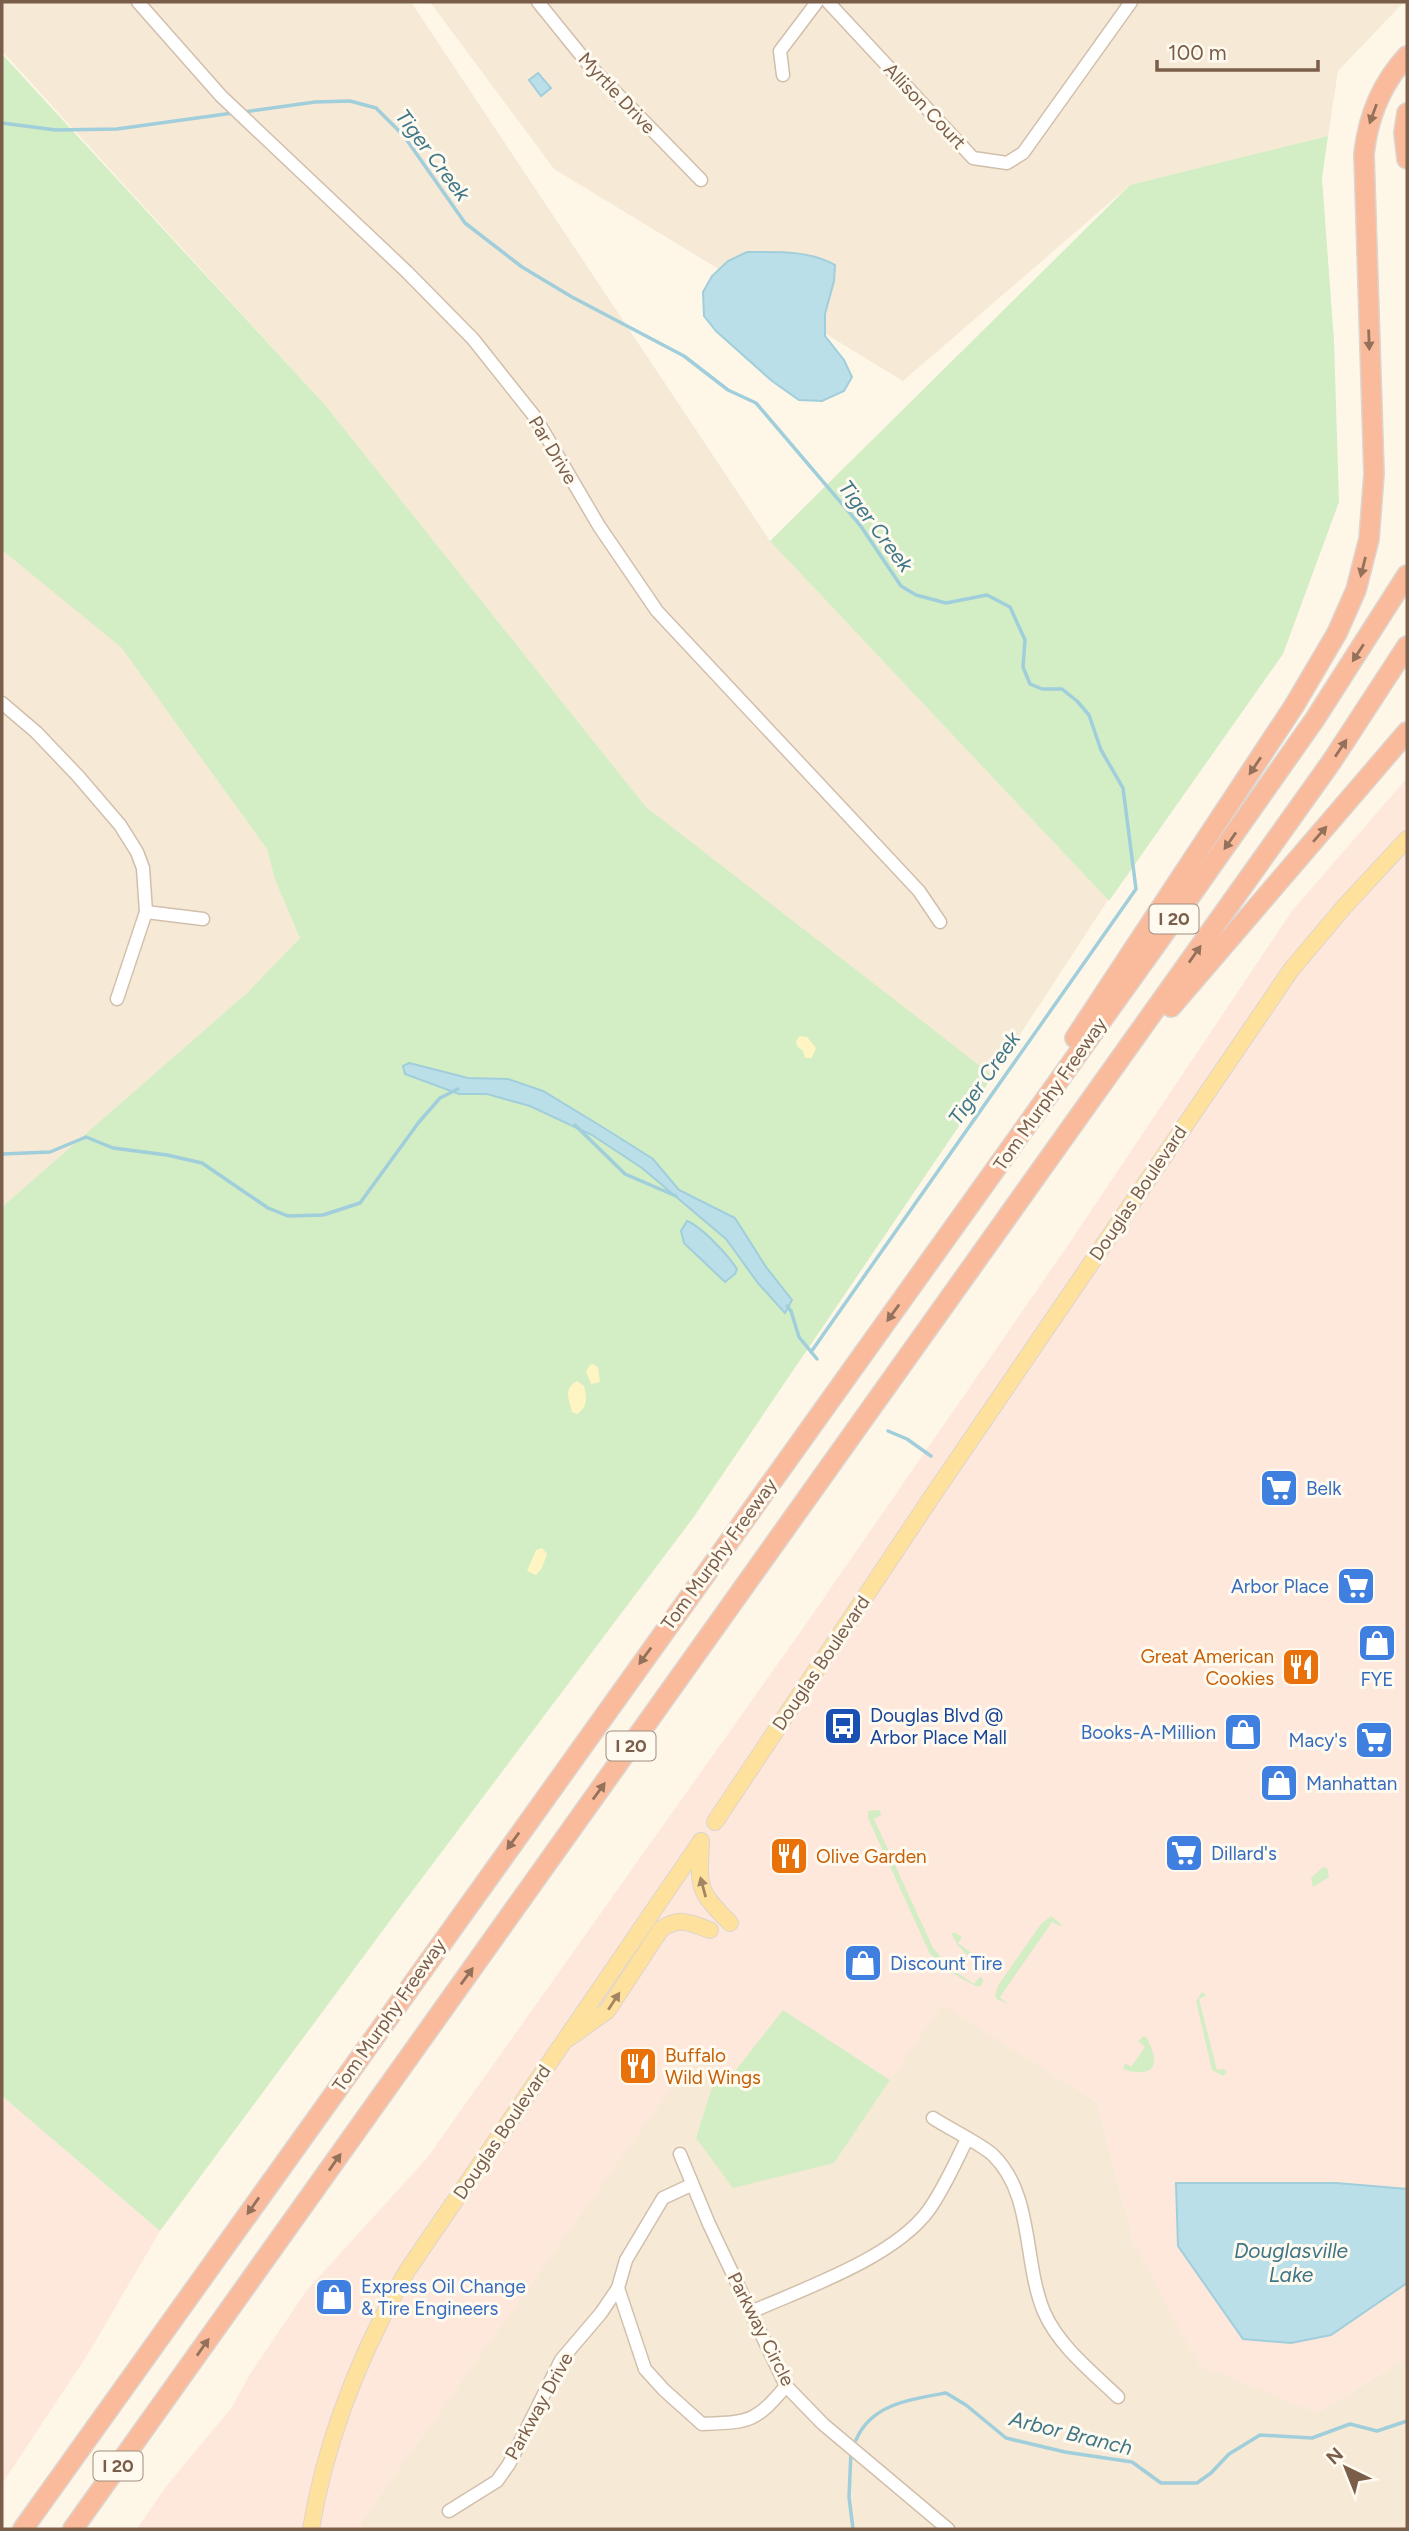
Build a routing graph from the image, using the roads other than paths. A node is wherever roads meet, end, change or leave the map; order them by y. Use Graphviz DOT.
graph roads {
  1 [pos="138,2"];
  2 [pos="538,2"];
  3 [pos="817,2"];
  4 [pos="828,2"];
  5 [pos="1131,2"];
  6 [pos="1407,56"];
  7 [pos="783,75"];
  8 [pos="1407,113"];
  9 [pos="1407,159"];
  10 [pos="701,180"];
  11 [pos="1407,575"];
  12 [pos="1407,646"];
  13 [pos="2,703"];
  14 [pos="1407,732"];
  15 [pos="1406,841"];
  16 [pos="146,912"];
  17 [pos="203,919"];
  18 [pos="940,922"];
  19 [pos="117,999"];
  20 [pos="1099,1089"];
  21 [pos="933,1258"];
  22 [pos="715,1822"];
  23 [pos="701,1841"];
  24 [pos="730,1923"];
  25 [pos="710,1930"];
  26 [pos="562,2043"];
  27 [pos="933,2118"];
  28 [pos="967,2139"];
  29 [pos="680,2154"];
  30 [pos="691,2185"];
  31 [pos="618,2288"];
  32 [pos="751,2312"];
  33 [pos="786,2386"];
  34 [pos="1118,2397"];
  35 [pos="163,2403"];
  36 [pos="449,2511"];
  37 [pos="23,2529"];
  38 [pos="73,2529"];
  39 [pos="81,2529"];
  40 [pos="311,2529"];
  41 [pos="948,2529"];
  1 -- 18 [label="street, Par Drive"];
  2 -- 10 [label="street, Myrtle Drive"];
  3 -- 7 [label="street"];
  4 -- 5 [label="street, Allison Court"];
  6 -- 21 [label="highway, one-way"];
  8 -- 9 [label="highway"];
  11 -- 21 [label="highway, Tom Murphy Freeway / I 20, one-way"];
  20 -- 12 [label="highway, Tom Murphy Freeway / I 20, one-way"];
  13 -- 16 [label="street"];
  20 -- 14 [label="highway, one-way"];
  15 -- 22 [label="main road, Douglas Boulevard"];
  16 -- 17 [label="street"];
  16 -- 19 [label="street"];
  35 -- 20 [label="highway, Tom Murphy Freeway / I 20, one-way"];
  21 -- 37 [label="highway, Tom Murphy Freeway / I 20, one-way"];
  22 -- 23 [label="street, Douglas Boulevard"];
  24 -- 23 [label="main road, one-way"];
  23 -- 26 [label="main road, Douglas Boulevard"];
  26 -- 25 [label="main road, one-way"];
  26 -- 40 [label="main road, Douglas Boulevard"];
  27 -- 28 [label="street"];
  28 -- 32 [label="street"];
  28 -- 34 [label="street"];
  29 -- 30 [label="street, Parkway Circle"];
  30 -- 31 [label="street, Parkway Drive"];
  30 -- 32 [label="street, Parkway Circle"];
  31 -- 33 [label="street"];
  31 -- 36 [label="street, Parkway Drive"];
  32 -- 33 [label="street, Parkway Circle"];
  33 -- 41 [label="street, Parkway Circle"];
  35 -- 38 [label="highway, Tom Murphy Freeway / I 20"];
  35 -- 39 [label="highway"];
}
